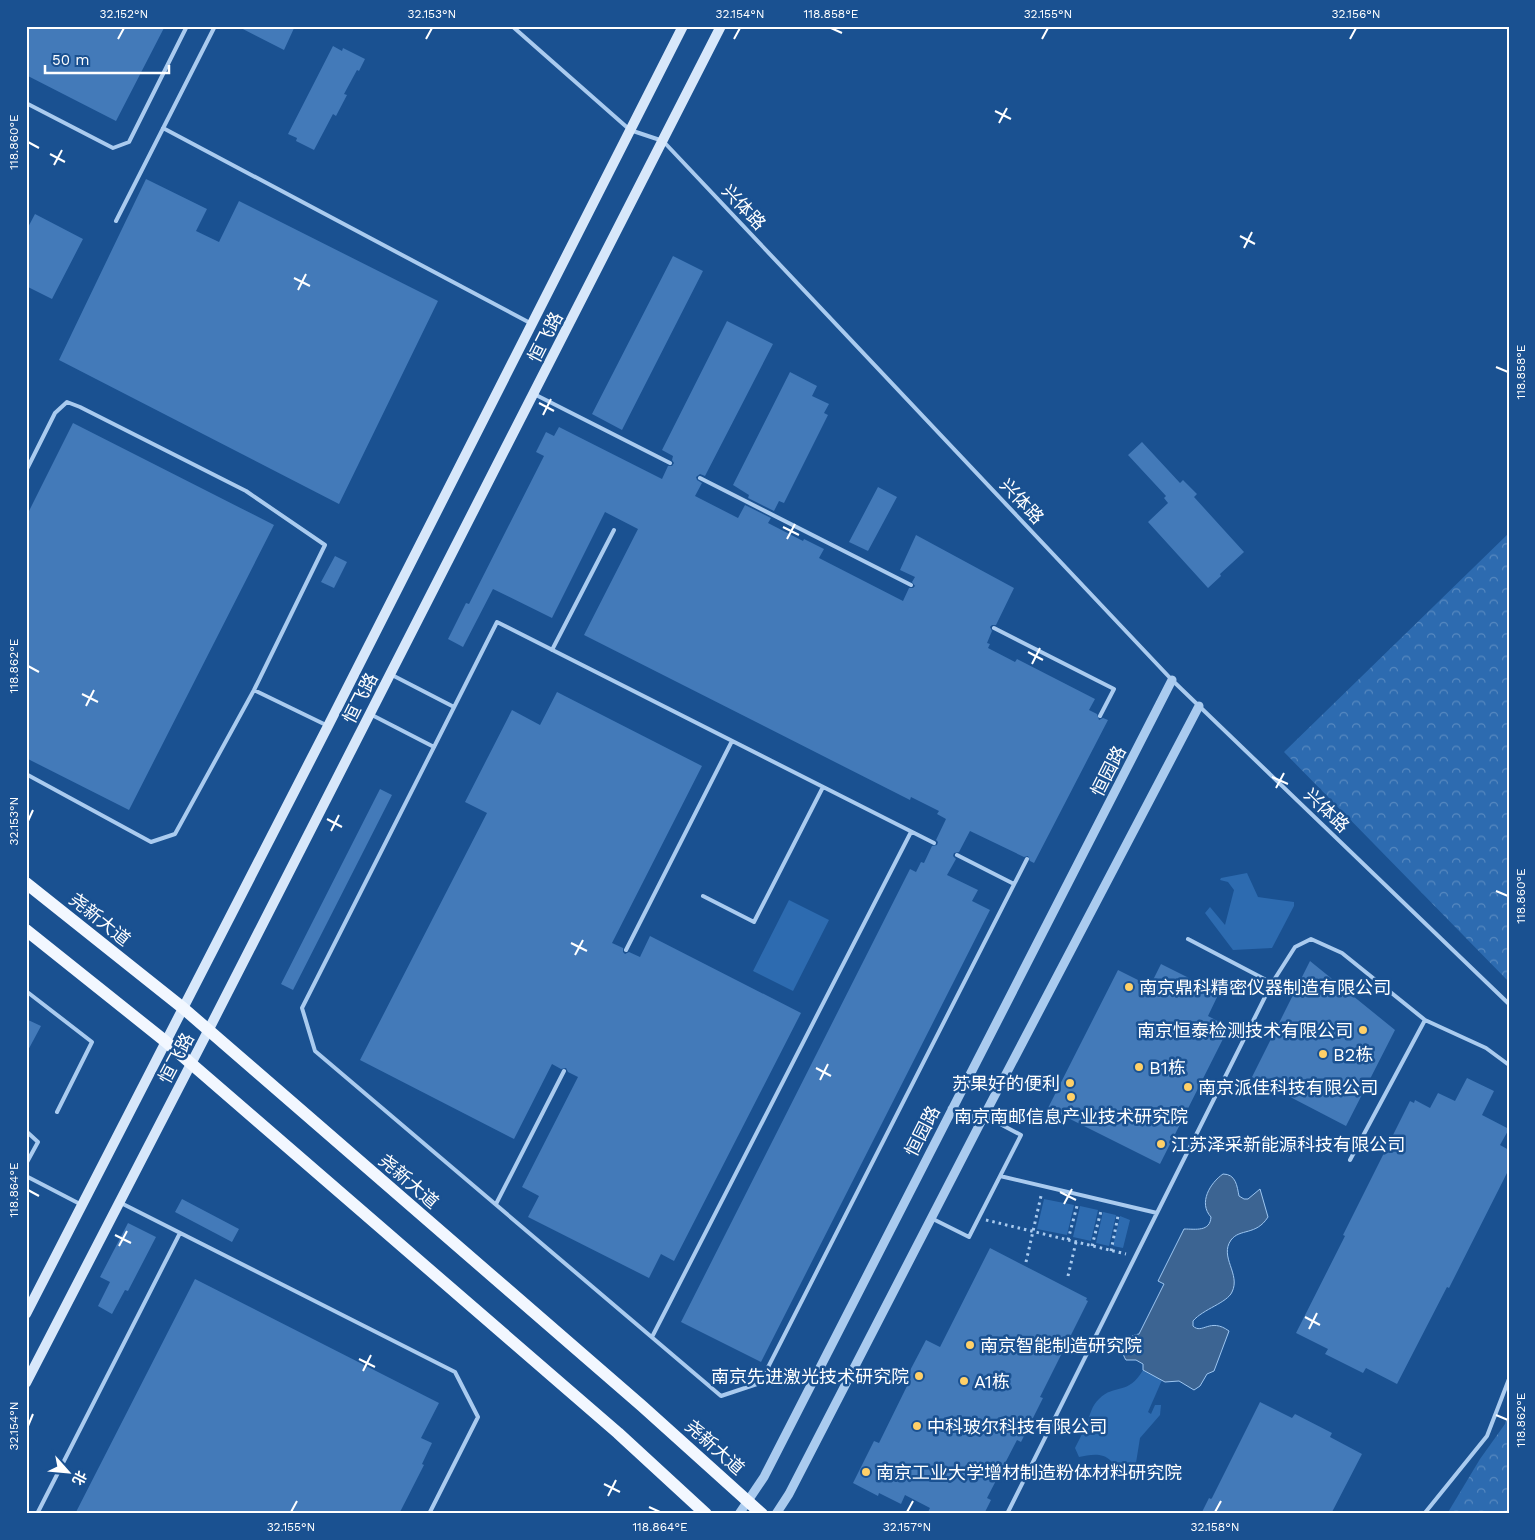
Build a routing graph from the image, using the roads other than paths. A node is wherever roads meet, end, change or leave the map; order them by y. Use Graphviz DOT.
graph roads {
  1 [pos="187,26"];
  2 [pos="215,26"];
  3 [pos="512,26"];
  4 [pos="683,26"];
  5 [pos="722,26"];
  6 [pos="26,103"];
  7 [pos="163,128"];
  8 [pos="630,130"];
  9 [pos="663,141"];
  10 [pos="116,221"];
  11 [pos="532,324"];
  12 [pos="534,394"];
  13 [pos="670,463"];
  14 [pos="26,470"];
  15 [pos="700,478"];
  16 [pos="614,530"];
  17 [pos="910,585"];
  18 [pos="994,628"];
  19 [pos="552,650"];
  20 [pos="390,675"];
  21 [pos="1172,680"];
  22 [pos="254,690"];
  23 [pos="1199,706"];
  24 [pos="454,707"];
  25 [pos="370,714"];
  26 [pos="1100,716"];
  27 [pos="328,726"];
  28 [pos="732,741"];
  29 [pos="434,747"];
  30 [pos="26,774"];
  31 [pos="823,787"];
  32 [pos="911,832"];
  33 [pos="934,843"];
  34 [pos="958,855"];
  35 [pos="1027,859"];
  36 [pos="26,883"];
  37 [pos="1014,884"];
  38 [pos="703,896"];
  39 [pos="26,930"];
  40 [pos="1188,939"];
  41 [pos="626,950"];
  42 [pos="1272,983"];
  43 [pos="26,992"];
  44 [pos="1509,1004"];
  45 [pos="183,1008"];
  46 [pos="1424,1020"];
  47 [pos="208,1031"];
  48 [pos="166,1041"];
  49 [pos="190,1063"];
  50 [pos="1509,1065"];
  51 [pos="564,1070"];
  52 [pos="952,1109"];
  53 [pos="57,1112"];
  54 [pos="983,1119"];
  55 [pos="26,1131"];
  56 [pos="1350,1160"];
  57 [pos="26,1164"];
  58 [pos="26,1176"];
  59 [pos="1000,1176"];
  60 [pos="119,1202"];
  61 [pos="496,1204"];
  62 [pos="82,1205"];
  63 [pos="1157,1213"];
  64 [pos="931,1218"];
  65 [pos="180,1233"];
  66 [pos="26,1314"];
  67 [pos="652,1337"];
  68 [pos="1509,1379"];
  69 [pos="26,1383"];
  70 [pos="748,1500"];
  71 [pos="37,1514"];
  72 [pos="429,1514"];
  73 [pos="706,1514"];
  74 [pos="739,1514"];
  75 [pos="762,1514"];
  76 [pos="776,1514"];
  77 [pos="1007,1514"];
  78 [pos="1424,1514"];
  1 -- 6 [label="lane"];
  2 -- 7 [label="lane"];
  3 -- 8 [label="lane, 兴体路"];
  4 -- 8 [label="main road, 恒飞路"];
  5 -- 9 [label="main road, 恒飞路"];
  7 -- 10 [label="lane"];
  7 -- 11 [label="lane"];
  8 -- 9 [label="lane, 兴体路"];
  8 -- 11 [label="main road, 恒飞路"];
  9 -- 12 [label="main road, 恒飞路"];
  9 -- 21 [label="lane, 兴体路"];
  11 -- 27 [label="main road, 恒飞路"];
  12 -- 13 [label="lane"];
  12 -- 20 [label="main road, 恒飞路"];
  14 -- 22 [label="lane"];
  15 -- 17 [label="lane"];
  16 -- 19 [label="lane"];
  18 -- 26 [label="lane"];
  19 -- 24 [label="lane"];
  19 -- 28 [label="lane"];
  20 -- 24 [label="lane"];
  20 -- 25 [label="main road, 恒飞路"];
  21 -- 23 [label="lane, 兴体路"];
  21 -- 52 [label="street, 恒园路"];
  22 -- 27 [label="lane"];
  22 -- 30 [label="lane"];
  23 -- 44 [label="lane, 兴体路"];
  23 -- 54 [label="street"];
  24 -- 29 [label="lane"];
  25 -- 29 [label="lane"];
  25 -- 47 [label="main road, 恒飞路"];
  27 -- 45 [label="main road, 恒飞路"];
  28 -- 31 [label="lane"];
  28 -- 41 [label="lane"];
  29 -- 61 [label="lane"];
  31 -- 32 [label="lane"];
  31 -- 38 [label="lane"];
  32 -- 33 [label="lane"];
  32 -- 67 [label="lane"];
  34 -- 37 [label="lane"];
  35 -- 37 [label="lane"];
  36 -- 45 [label="main road, 尧新大道"];
  37 -- 67 [label="lane"];
  39 -- 48 [label="main road"];
  40 -- 42 [label="lane"];
  42 -- 46 [label="lane"];
  42 -- 63 [label="lane"];
  43 -- 53 [label="lane"];
  45 -- 47 [label="main road, 尧新大道"];
  45 -- 48 [label="main road, 恒飞路"];
  46 -- 50 [label="lane"];
  46 -- 56 [label="lane"];
  47 -- 49 [label="main road, 恒飞路"];
  47 -- 70 [label="main road, 尧新大道"];
  48 -- 49 [label="main road"];
  48 -- 62 [label="main road, 恒飞路"];
  49 -- 60 [label="main road, 恒飞路"];
  49 -- 73 [label="main road"];
  51 -- 61 [label="lane"];
  52 -- 54 [label="street"];
  52 -- 70 [label="street, 恒园路"];
  54 -- 59 [label="lane"];
  54 -- 64 [label="street"];
  55 -- 57 [label="lane"];
  58 -- 62 [label="lane"];
  59 -- 63 [label="lane"];
  59 -- 64 [label="lane"];
  60 -- 65 [label="lane"];
  60 -- 69 [label="main road, 恒飞路"];
  61 -- 67 [label="lane"];
  62 -- 66 [label="main road, 恒飞路"];
  63 -- 77 [label="lane"];
  64 -- 76 [label="street"];
  65 -- 71 [label="lane"];
  65 -- 72 [label="lane"];
  68 -- 78 [label="lane"];
  70 -- 74 [label="street, 恒园路"];
  70 -- 75 [label="main road, 尧新大道"];
}
